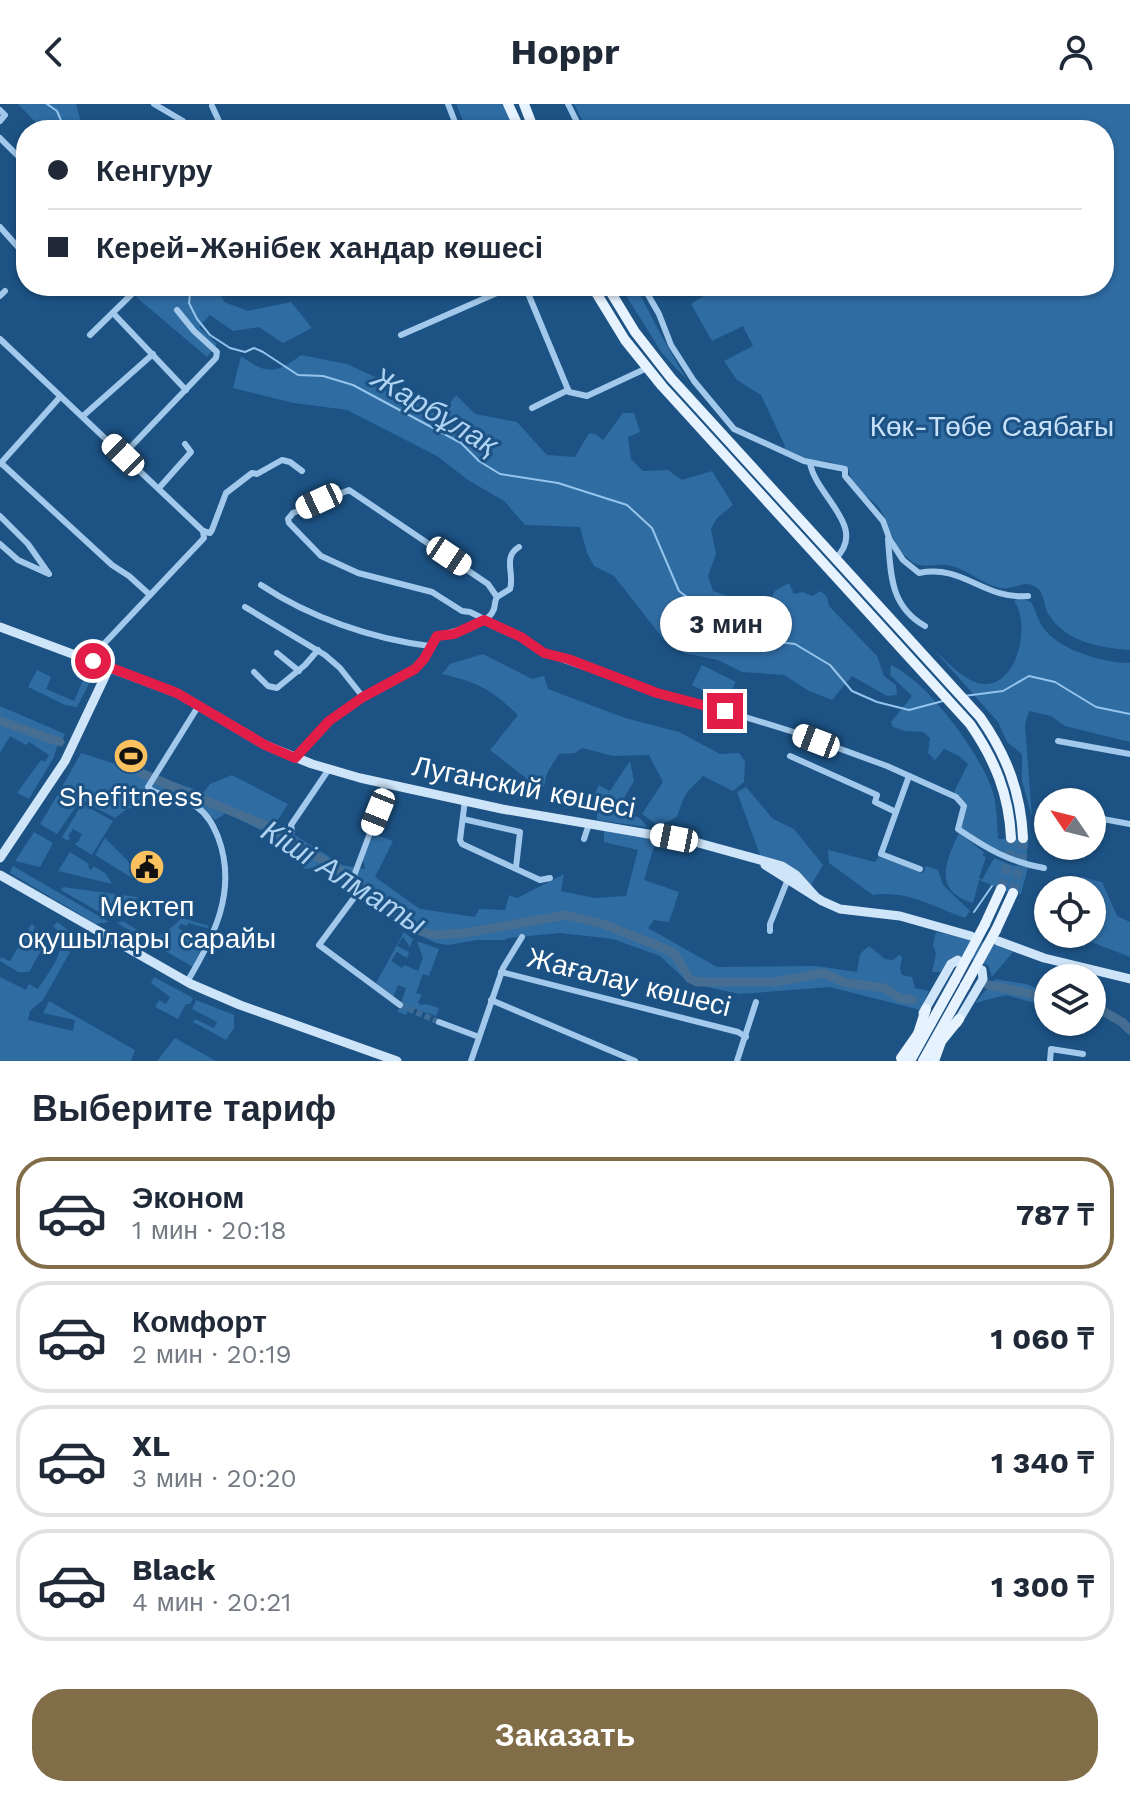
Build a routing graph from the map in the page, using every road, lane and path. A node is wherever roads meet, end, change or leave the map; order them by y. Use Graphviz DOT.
graph roads {
  1 [pos="154,104"];
  2 [pos="212,106"];
  3 [pos="0,110"];
  4 [pos="181,120"];
  5 [pos="218,120"];
  6 [pos="0,121"];
  7 [pos="0,138"];
  8 [pos="16,154"];
  9 [pos="0,227"];
  10 [pos="16,245"];
  11 [pos="130,296"];
  12 [pos="490,296"];
  13 [pos="529,296"];
  14 [pos="598,296"];
  15 [pos="613,296"];
  16 [pos="649,296"];
  17 [pos="177,310"];
  18 [pos="113,313"];
  19 [pos="90,335"];
  20 [pos="401,335"];
  21 [pos="0,339"];
  22 [pos="153,354"];
  23 [pos="647,368"];
  24 [pos="186,390"];
  25 [pos="568,390"];
  26 [pos="60,397"];
  27 [pos="532,408"];
  28 [pos="83,416"];
  29 [pos="185,444"];
  30 [pos="123,455"];
  31 [pos="810,463"];
  32 [pos="0,464"];
  33 [pos="302,471"];
  34 [pos="159,488"];
  35 [pos="1,520"];
  36 [pos="203,531"];
  37 [pos="888,533"];
  38 [pos="0,544"];
  39 [pos="519,547"];
  40 [pos="835,559"];
  41 [pos="261,585"];
  42 [pos="150,595"];
  43 [pos="1028,596"];
  44 [pos="497,597"];
  45 [pos="245,607"];
  46 [pos="484,620"];
  47 [pos="925,626"];
  48 [pos="0,627"];
  49 [pos="430,646"];
  50 [pos="318,650"];
  51 [pos="277,653"];
  52 [pos="93,661"];
  53 [pos="109,668"];
  54 [pos="299,671"];
  55 [pos="254,672"];
  56 [pos="363,697"];
  57 [pos="199,705"];
  58 [pos="1058,741"];
  59 [pos="1130,754"];
  60 [pos="790,756"];
  61 [pos="295,758"];
  62 [pos="329,769"];
  63 [pos="909,776"];
  64 [pos="385,783"];
  65 [pos="465,800"];
  66 [pos="896,812"];
  67 [pos="463,819"];
  68 [pos="1106,820"];
  69 [pos="589,824"];
  70 [pos="1130,824"];
  71 [pos="292,831"];
  72 [pos="584,839"];
  73 [pos="0,858"];
  74 [pos="749,858"];
  75 [pos="516,867"];
  76 [pos="1044,868"];
  77 [pos="920,869"];
  78 [pos="0,875"];
  79 [pos="550,878"];
  80 [pos="788,879"];
  81 [pos="1001,889"];
  82 [pos="1013,893"];
  83 [pos="815,896"];
  84 [pos="770,931"];
  85 [pos="971,936"];
  86 [pos="997,936"];
  87 [pos="522,937"];
  88 [pos="958,960"];
  89 [pos="982,970"];
  90 [pos="501,972"];
  91 [pos="1130,979"];
  92 [pos="187,982"];
  93 [pos="945,998"];
  94 [pos="491,1000"];
  95 [pos="756,1002"];
  96 [pos="955,1004"];
  97 [pos="400,1005"];
  98 [pos="926,1009"];
  99 [pos="959,1019"];
  100 [pos="439,1022"];
  101 [pos="918,1034"];
  102 [pos="479,1037"];
  103 [pos="746,1037"];
  104 [pos="941,1042"];
  105 [pos="368,1051"];
  106 [pos="1083,1054"];
  107 [pos="904,1060"];
  108 [pos="362,1061"];
  109 [pos="397,1061"];
  110 [pos="471,1061"];
  111 [pos="635,1061"];
  112 [pos="737,1061"];
  113 [pos="925,1061"];
  114 [pos="934,1061"];
  115 [pos="1050,1061"];
  1 -- 4 [label="street"];
  2 -- 5 [label="street"];
  3 -- 6 [label="street"];
  7 -- 8 [label="street"];
  9 -- 10 [label="street"];
  11 -- 18 [label="street"];
  12 -- 20 [label="street"];
  13 -- 25 [label="street"];
  14 -- 23 [label="main road"];
  15 -- 40 [label="main road"];
  16 -- 31 [label="street"];
  17 -- 24 [label="street"];
  18 -- 19 [label="street"];
  18 -- 22 [label="street"];
  21 -- 26 [label="street"];
  22 -- 24 [label="street"];
  22 -- 28 [label="street"];
  23 -- 25 [label="street"];
  23 -- 40 [label="main road"];
  24 -- 30 [label="street"];
  25 -- 27 [label="street"];
  26 -- 28 [label="street"];
  26 -- 32 [label="street"];
  28 -- 30 [label="street"];
  29 -- 34 [label="street"];
  30 -- 34 [label="street"];
  31 -- 37 [label="street"];
  31 -- 40 [label="street"];
  32 -- 42 [label="street"];
  33 -- 36 [label="street"];
  34 -- 36 [label="street"];
  35 -- 38 [label="street"];
  36 -- 42 [label="street"];
  37 -- 43 [label="street"];
  37 -- 47 [label="street"];
  39 -- 44 [label="street"];
  41 -- 49 [label="street"];
  42 -- 52 [label="street"];
  44 -- 46 [label="street"];
  44 -- 46 [label="street"];
  45 -- 50 [label="street"];
  46 -- 49 [label="street"];
  46 -- 63 [label="street"];
  48 -- 52 [label="street, Луганский көшесі"];
  49 -- 56 [label="street"];
  50 -- 54 [label="street"];
  50 -- 56 [label="street"];
  51 -- 54 [label="street"];
  52 -- 53 [label="street, Луганский көшесі"];
  53 -- 57 [label="street, Луганский көшесі"];
  53 -- 73 [label="street"];
  54 -- 55 [label="street"];
  56 -- 61 [label="street"];
  57 -- 61 [label="street, Луганский көшесі"];
  57 -- 92 [label="street"];
  58 -- 59 [label="street"];
  60 -- 66 [label="street"];
  61 -- 62 [label="street, Луганский көшесі"];
  62 -- 64 [label="street, Луганский көшесі"];
  62 -- 71 [label="street"];
  63 -- 66 [label="street"];
  63 -- 76 [label="street"];
  64 -- 65 [label="street, Луганский көшесі"];
  64 -- 97 [label="street, Луганский көшесі"];
  65 -- 67 [label="street"];
  65 -- 69 [label="street, Луганский көшесі"];
  66 -- 77 [label="street"];
  67 -- 75 [label="street"];
  67 -- 75 [label="street"];
  68 -- 70 [label="street"];
  69 -- 72 [label="street"];
  69 -- 74 [label="street, Луганский көшесі"];
  74 -- 80 [label="street, Луганский көшесі"];
  74 -- 83 [label="street, Луганский көшесі"];
  75 -- 79 [label="street"];
  78 -- 92 [label="street"];
  80 -- 83 [label="street, Луганский көшесі"];
  80 -- 84 [label="street"];
  81 -- 93 [label="main road, bridge"];
  82 -- 86 [label="main road"];
  83 -- 85 [label="street, Луганский көшесі"];
  86 -- 91 [label="street"];
  86 -- 96 [label="main road, bridge"];
  87 -- 90 [label="street"];
  88 -- 98 [label="street"];
  89 -- 99 [label="street"];
  90 -- 94 [label="street"];
  90 -- 103 [label="street, Жағалау көшесі"];
  92 -- 105 [label="street"];
  93 -- 101 [label="main road"];
  93 -- 107 [label="main road"];
  94 -- 102 [label="street"];
  94 -- 111 [label="street"];
  95 -- 103 [label="street"];
  96 -- 104 [label="main road"];
  96 -- 113 [label="main road"];
  98 -- 101 [label="main road"];
  98 -- 107 [label="street"];
  99 -- 104 [label="main road"];
  99 -- 114 [label="street"];
  100 -- 102 [label="street"];
  101 -- 107 [label="main road"];
  102 -- 110 [label="street"];
  103 -- 112 [label="street"];
  104 -- 113 [label="main road"];
  104 -- 114 [label="main road"];
  105 -- 108 [label="street"];
  105 -- 109 [label="street"];
  106 -- 115 [label="street"];
}
